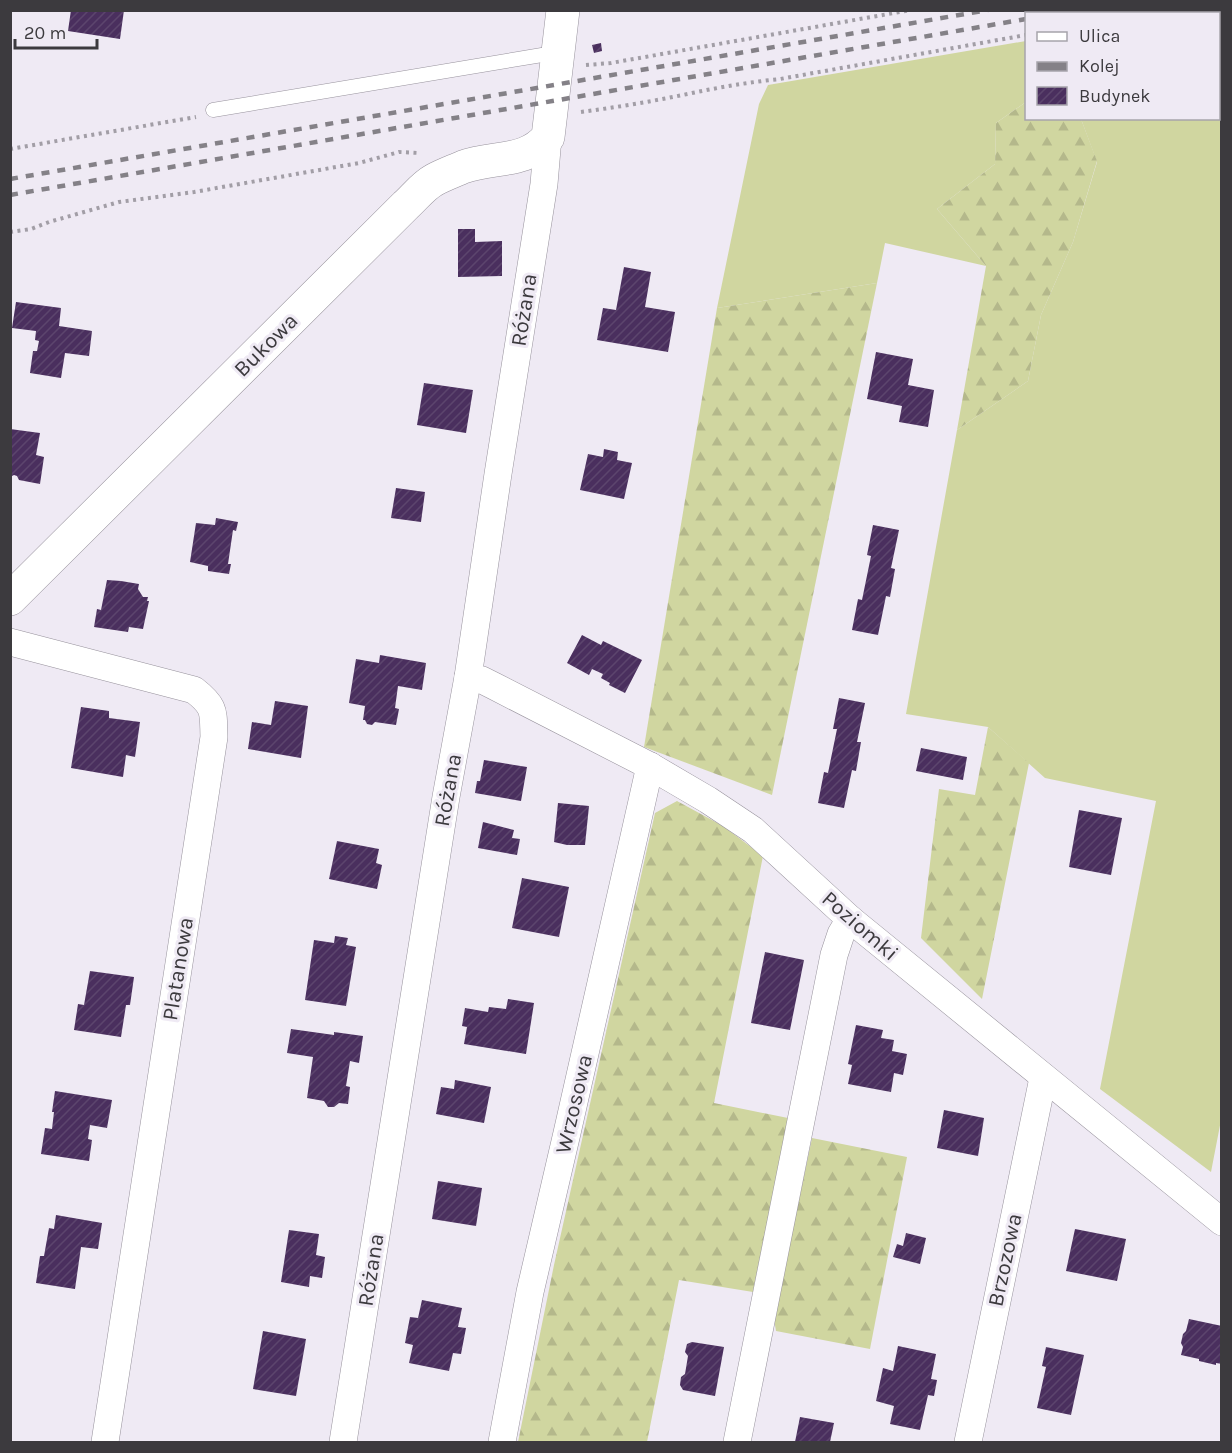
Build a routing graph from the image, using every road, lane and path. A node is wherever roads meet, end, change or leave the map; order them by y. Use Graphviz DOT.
graph roads {
  1 [pos="563,10"];
  2 [pos="911,10"];
  3 [pos="1025,35"];
  4 [pos="558,56"];
  5 [pos="213,110"];
  6 [pos="550,127"];
  7 [pos="10,149"];
  8 [pos="466,166"];
  9 [pos="10,232"];
  10 [pos="10,599"];
  11 [pos="10,642"];
  12 [pos="468,677"];
  13 [pos="650,766"];
  14 [pos="850,920"];
  15 [pos="1043,1078"];
  16 [pos="1221,1222"];
  17 [pos="105,1443"];
  18 [pos="343,1443"];
  19 [pos="502,1443"];
  20 [pos="737,1443"];
  21 [pos="968,1443"];
  1 -- 4 [label="street"];
  2 -- 4 [label="path"];
  3 -- 6 [label="path"];
  4 -- 5 [label="lane"];
  4 -- 6 [label="street"];
  5 -- 7 [label="path"];
  6 -- 8 [label="street, Bukowa"];
  6 -- 12 [label="street, Różana"];
  8 -- 9 [label="path"];
  8 -- 10 [label="street, Bukowa"];
  11 -- 17 [label="street, Platanowa"];
  12 -- 13 [label="street, Poziomki"];
  12 -- 18 [label="street, Różana"];
  13 -- 14 [label="street, Poziomki"];
  13 -- 19 [label="street, Wrzosowa"];
  14 -- 15 [label="street, Poziomki"];
  14 -- 20 [label="street"];
  15 -- 16 [label="street, Poziomki"];
  15 -- 21 [label="street, Brzozowa"];
}
